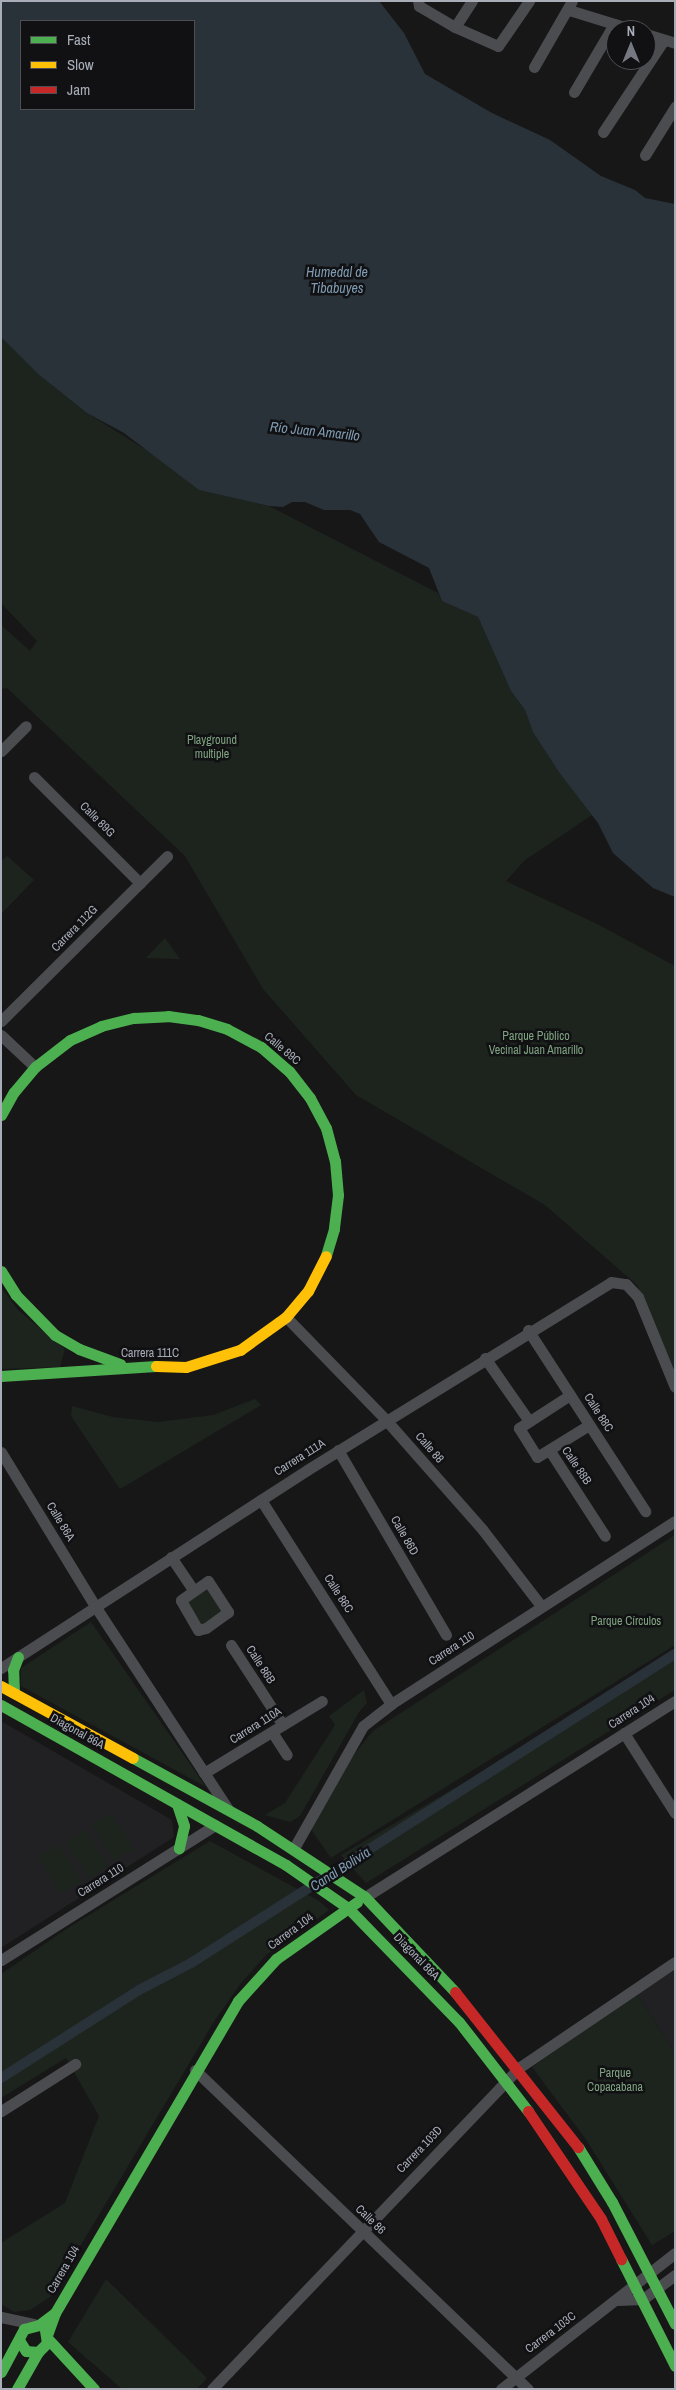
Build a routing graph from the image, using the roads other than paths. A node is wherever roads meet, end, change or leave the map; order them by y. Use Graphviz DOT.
graph roads {
  1 [pos="472,1"];
  2 [pos="529,1"];
  3 [pos="418,2"];
  4 [pos="571,6"];
  5 [pos="606,21"];
  6 [pos="455,27"];
  7 [pos="656,37"];
  8 [pos="606,38"];
  9 [pos="669,41"];
  10 [pos="534,67"];
  11 [pos="574,92"];
  12 [pos="675,107"];
  13 [pos="603,132"];
  14 [pos="644,155"];
  15 [pos="26,726"];
  16 [pos="3,749"];
  17 [pos="34,777"];
  18 [pos="167,856"];
  19 [pos="140,883"];
  20 [pos="1,1021"];
  21 [pos="1,1035"];
  22 [pos="35,1067"];
  23 [pos="1,1114"];
  24 [pos="1,1271"];
  25 [pos="286,1318"];
  26 [pos="528,1330"];
  27 [pos="485,1358"];
  28 [pos="130,1366"];
  29 [pos="1,1376"];
  30 [pos="675,1388"];
  31 [pos="570,1395"];
  32 [pos="386,1420"];
  33 [pos="529,1421"];
  34 [pos="589,1425"];
  35 [pos="338,1450"];
  36 [pos="550,1451"];
  37 [pos="1,1452"];
  38 [pos="261,1500"];
  39 [pos="644,1511"];
  40 [pos="675,1521"];
  41 [pos="605,1536"];
  42 [pos="171,1557"];
  43 [pos="193,1590"];
  44 [pos="95,1606"];
  45 [pos="541,1606"];
  46 [pos="446,1635"];
  47 [pos="231,1645"];
  48 [pos="18,1657"];
  49 [pos="1,1668"];
  50 [pos="1,1686"];
  51 [pos="14,1692"];
  52 [pos="675,1700"];
  53 [pos="322,1701"];
  54 [pos="391,1704"];
  55 [pos="1,1706"];
  56 [pos="283,1726"];
  57 [pos="272,1732"];
  58 [pos="624,1733"];
  59 [pos="287,1755"];
  60 [pos="204,1773"];
  61 [pos="177,1804"];
  62 [pos="228,1810"];
  63 [pos="675,1812"];
  64 [pos="215,1825"];
  65 [pos="179,1848"];
  66 [pos="294,1848"];
  67 [pos="365,1897"];
  68 [pos="348,1908"];
  69 [pos="1,1960"];
  70 [pos="675,1962"];
  71 [pos="76,2064"];
  72 [pos="520,2067"];
  73 [pos="195,2070"];
  74 [pos="506,2080"];
  75 [pos="1,2111"];
  76 [pos="362,2231"];
  77 [pos="675,2253"];
  78 [pos="650,2271"];
  79 [pos="675,2275"];
  80 [pos="634,2282"];
  81 [pos="657,2288"];
  82 [pos="642,2299"];
  83 [pos="618,2300"];
  84 [pos="55,2313"];
  85 [pos="1,2317"];
  86 [pos="675,2324"];
  87 [pos="36,2325"];
  88 [pos="48,2337"];
  89 [pos="19,2338"];
  90 [pos="40,2351"];
  91 [pos="70,2366"];
  92 [pos="675,2366"];
  93 [pos="1,2372"];
  94 [pos="516,2378"];
  95 [pos="17,2389"];
  96 [pos="94,2389"];
  97 [pos="212,2389"];
  98 [pos="501,2389"];
  99 [pos="528,2389"];
  1 -- 6 [label="street"];
  2 -- 6 [label="street"];
  3 -- 6 [label="street"];
  4 -- 5 [label="street"];
  4 -- 10 [label="street"];
  7 -- 9 [label="street"];
  8 -- 11 [label="street"];
  9 -- 13 [label="street"];
  12 -- 14 [label="street"];
  15 -- 16 [label="street"];
  17 -- 19 [label="street, Calle 89G"];
  18 -- 19 [label="street, Carrera 112G"];
  19 -- 20 [label="street, Carrera 112G"];
  21 -- 22 [label="street"];
  22 -- 23 [label="street, Calle 89C"];
  22 -- 25 [label="street, Calle 89C"];
  24 -- 28 [label="street"];
  25 -- 28 [label="street, Carrera 111C"];
  25 -- 32 [label="street, Calle 88"];
  26 -- 27 [label="street, Carrera 111A"];
  26 -- 30 [label="street, Carrera 111A"];
  26 -- 31 [label="street, Calle 88C"];
  27 -- 32 [label="street, Carrera 111A"];
  27 -- 33 [label="street"];
  28 -- 29 [label="street, Carrera 111C"];
  31 -- 33 [label="street"];
  31 -- 34 [label="street, Calle 88C"];
  32 -- 35 [label="street, Carrera 111A"];
  32 -- 45 [label="street, Calle 88"];
  33 -- 36 [label="street, Calle 88B"];
  34 -- 36 [label="street"];
  34 -- 39 [label="street, Calle 88C"];
  35 -- 38 [label="street, Carrera 111A"];
  35 -- 46 [label="street, Calle 86D"];
  36 -- 41 [label="street, Calle 88B"];
  37 -- 44 [label="street, Calle 86A"];
  38 -- 42 [label="street, Carrera 111A"];
  38 -- 54 [label="street, Calle 86C"];
  40 -- 45 [label="street, Carrera 110"];
  42 -- 43 [label="street"];
  42 -- 44 [label="street, Carrera 111A"];
  43 -- 43 [label="street"];
  44 -- 48 [label="street, Carrera 111A"];
  44 -- 60 [label="street, Diagonal 86A"];
  45 -- 54 [label="street, Carrera 110"];
  47 -- 56 [label="street, Calle 86B"];
  48 -- 49 [label="street, Carrera 111A"];
  48 -- 51 [label="street"];
  50 -- 51 [label="street, Diagonal 86A"];
  51 -- 62 [label="street, Diagonal 86A"];
  52 -- 58 [label="street, Carrera 104"];
  53 -- 56 [label="street, Carrera 110A"];
  54 -- 66 [label="street, Carrera 110"];
  55 -- 61 [label="street, Diagonal 86A"];
  56 -- 57 [label="street, Carrera 110A"];
  57 -- 59 [label="street"];
  57 -- 60 [label="street, Carrera 110A"];
  58 -- 63 [label="street"];
  58 -- 67 [label="street, Carrera 104"];
  60 -- 62 [label="street, Diagonal 86A"];
  61 -- 64 [label="street, Diagonal 86A"];
  61 -- 65 [label="street"];
  62 -- 66 [label="street, Diagonal 86A"];
  64 -- 65 [label="street, Carrera 110"];
  64 -- 68 [label="street, Diagonal 86A"];
  65 -- 69 [label="street, Carrera 110"];
  66 -- 67 [label="street, Diagonal 86A"];
  67 -- 68 [label="street, Carrera 104"];
  67 -- 72 [label="street, Diagonal 86A"];
  68 -- 73 [label="street, Carrera 104"];
  68 -- 74 [label="street, Diagonal 86A"];
  70 -- 72 [label="street, Carrera 103D"];
  71 -- 75 [label="street"];
  72 -- 74 [label="street, Carrera 103D"];
  72 -- 78 [label="street, Diagonal 86A"];
  73 -- 76 [label="street, Calle 86"];
  73 -- 84 [label="street, Carrera 104"];
  74 -- 76 [label="street, Carrera 103D"];
  74 -- 80 [label="street, Diagonal 86A"];
  76 -- 94 [label="street, Calle 86"];
  76 -- 97 [label="street, Carrera 103D"];
  77 -- 78 [label="street, Carrera 103C"];
  78 -- 80 [label="street, Carrera 103C"];
  78 -- 81 [label="street, Diagonal 86A"];
  79 -- 81 [label="street"];
  80 -- 82 [label="street, Diagonal 86A"];
  80 -- 83 [label="street, Carrera 103C"];
  81 -- 82 [label="street"];
  81 -- 86 [label="street, Diagonal 86A"];
  82 -- 83 [label="street"];
  82 -- 92 [label="street, Diagonal 86A"];
  83 -- 94 [label="street, Carrera 103C"];
  84 -- 87 [label="street, Carrera 104"];
  84 -- 88 [label="street, Carrera 104"];
  85 -- 87 [label="street"];
  85 -- 89 [label="street"];
  87 -- 88 [label="street"];
  87 -- 89 [label="street, Carrera 104"];
  88 -- 90 [label="street"];
  88 -- 91 [label="street"];
  89 -- 90 [label="street"];
  89 -- 93 [label="street, Carrera 104"];
  90 -- 91 [label="street"];
  90 -- 95 [label="street"];
  91 -- 96 [label="street"];
  94 -- 98 [label="street, Carrera 103C"];
  94 -- 99 [label="street, Calle 86"];
}
